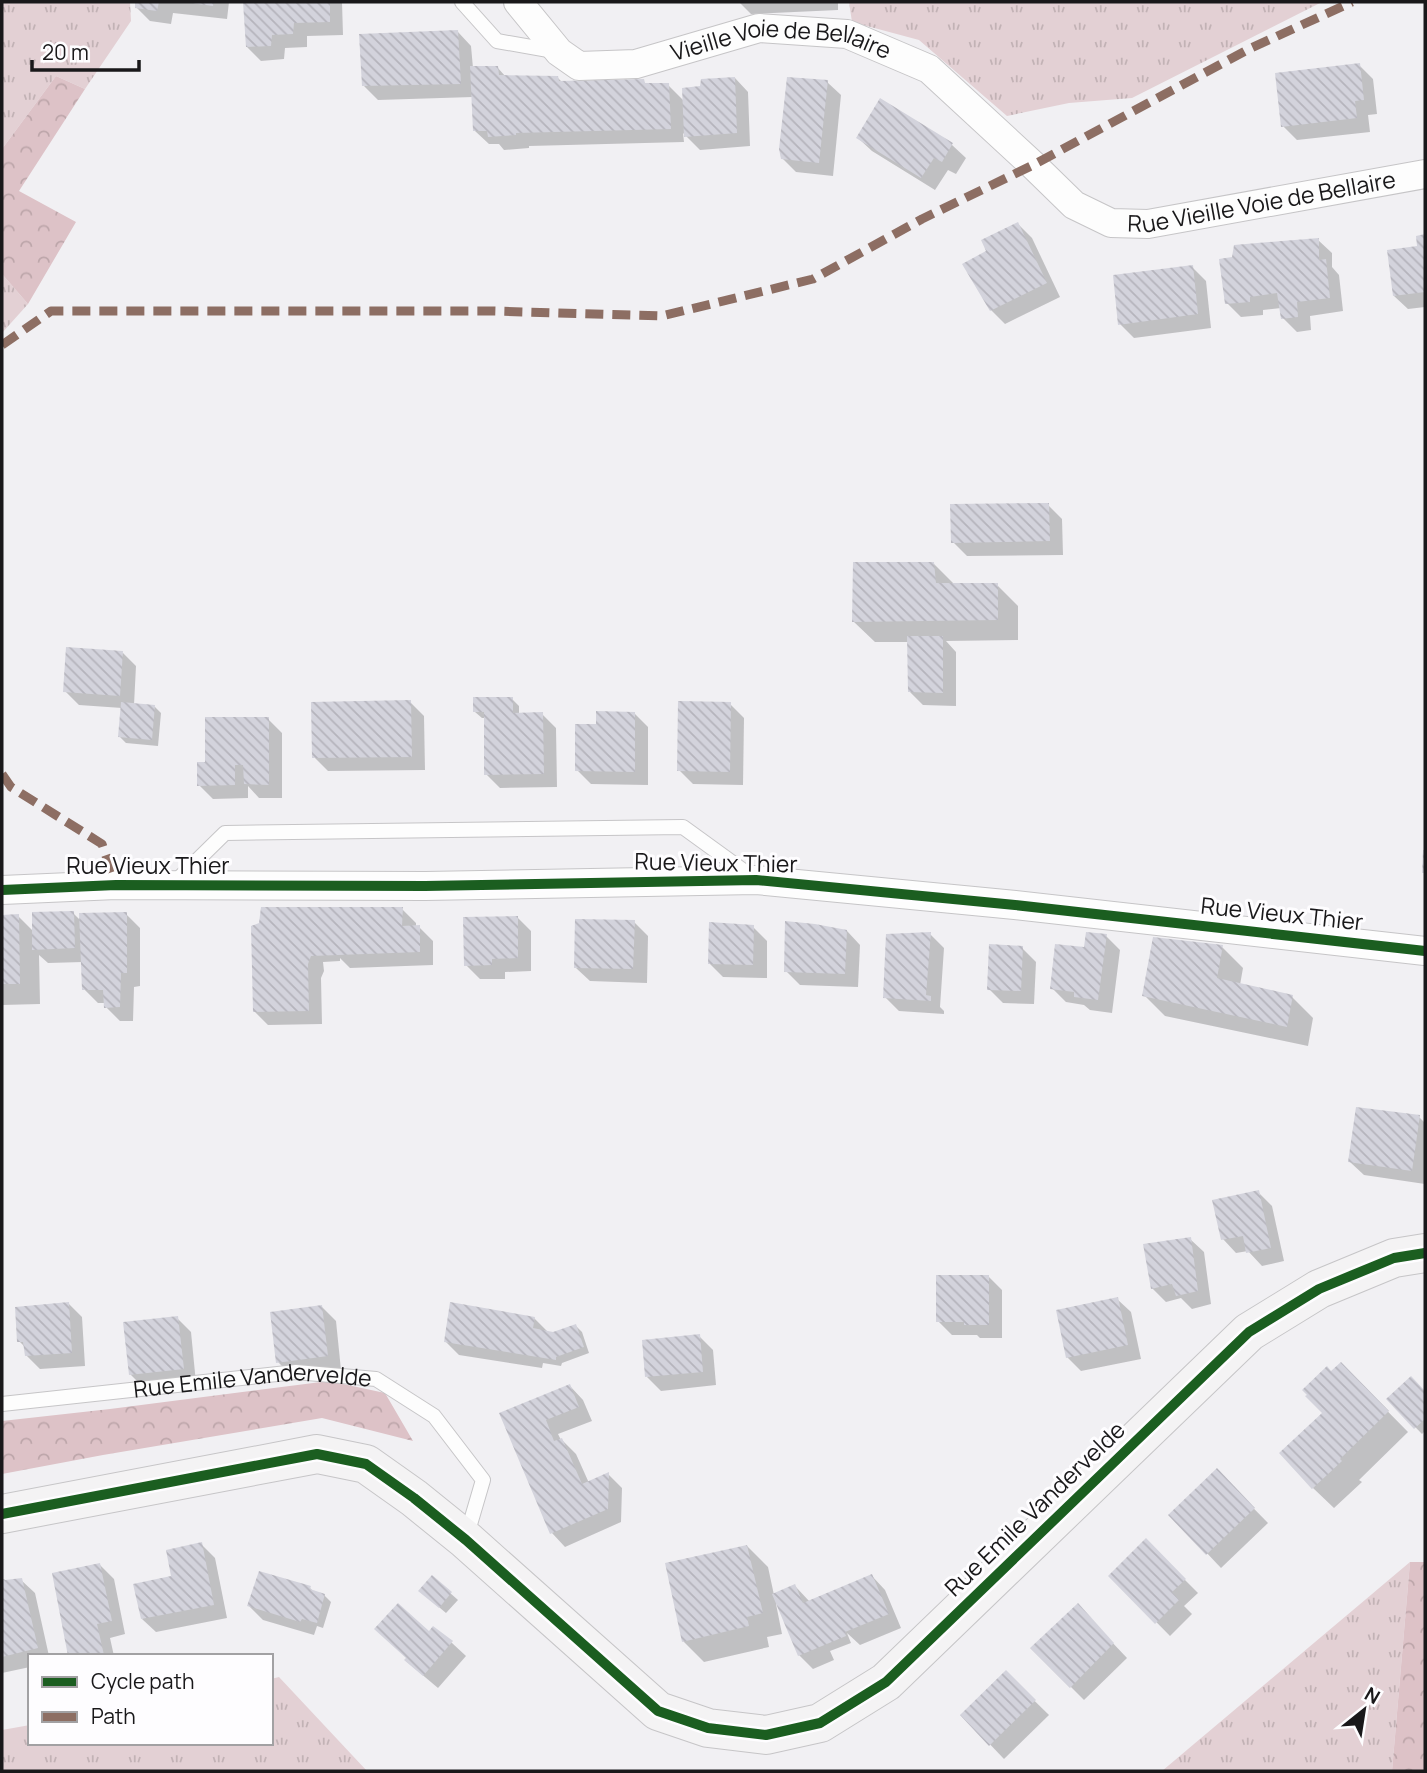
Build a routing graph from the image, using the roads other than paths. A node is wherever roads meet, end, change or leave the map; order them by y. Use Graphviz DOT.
graph roads {
  1 [pos="462,2"];
  2 [pos="518,2"];
  3 [pos="559,52"];
  4 [pos="1033,165"];
  5 [pos="1425,174"];
  6 [pos="756,880"];
  7 [pos="171,886"];
  8 [pos="2,890"];
  9 [pos="1425,951"];
  10 [pos="1425,1253"];
  11 [pos="2,1404"];
  12 [pos="2,1514"];
  13 [pos="466,1540"];
  1 -- 3 [label="lane"];
  2 -- 3 [label="street, Vieille Voie de Bellaire"];
  3 -- 4 [label="street, Vieille Voie de Bellaire"];
  4 -- 5 [label="street, Rue Vieille Voie de Bellaire"];
  6 -- 7 [label="street, Rue Vieux Thier"];
  6 -- 7 [label="lane, Rue Vieux Thier"];
  6 -- 9 [label="street, Rue Vieux Thier"];
  7 -- 8 [label="street, Rue Vieux Thier"];
  10 -- 13 [label="street, Rue Emile Vandervelde"];
  11 -- 13 [label="lane, Rue Emile Vandervelde"];
  12 -- 13 [label="street"];
}
